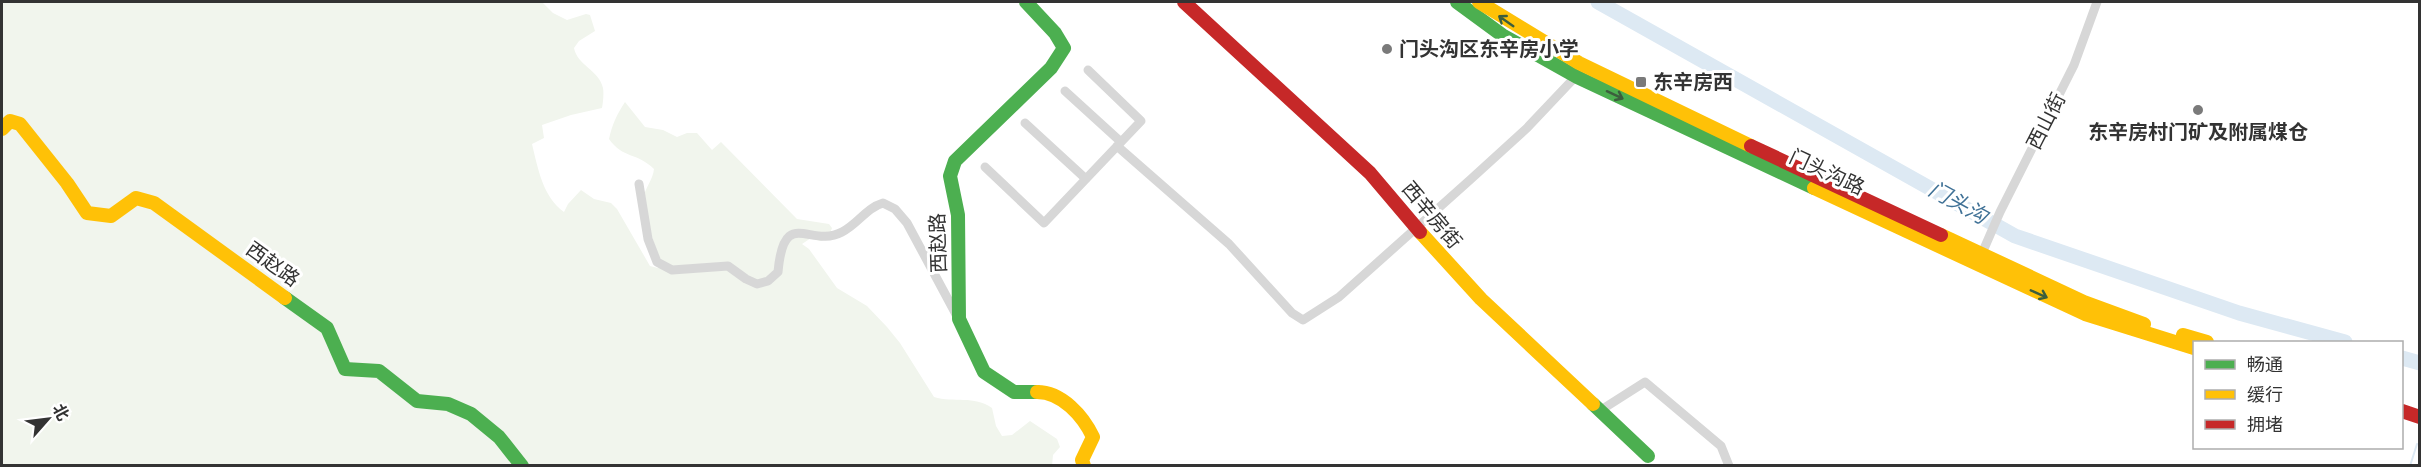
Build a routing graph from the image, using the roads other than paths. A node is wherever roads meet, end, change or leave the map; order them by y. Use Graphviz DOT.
graph roads {
  1 [pos="1026,2"];
  2 [pos="1184,2"];
  3 [pos="1457,2"];
  4 [pos="1479,2"];
  5 [pos="2097,2"];
  6 [pos="1088,70"];
  7 [pos="1580,71"];
  8 [pos="1065,91"];
  9 [pos="1025,123"];
  10 [pos="2,129"];
  11 [pos="1119,144"];
  12 [pos="985,167"];
  13 [pos="1086,179"];
  14 [pos="639,184"];
  15 [pos="1417,227"];
  16 [pos="1979,258"];
  17 [pos="959,319"];
  18 [pos="2204,341"];
  19 [pos="2193,348"];
  20 [pos="2403,402"];
  21 [pos="2420,407"];
  22 [pos="1601,410"];
  23 [pos="2403,411"];
  24 [pos="2420,417"];
  25 [pos="1648,456"];
  26 [pos="522,465"];
  27 [pos="1084,465"];
  28 [pos="1729,465"];
  1 -- 17 [label="street, 西赵路"];
  2 -- 15 [label="street, 西辛房街"];
  3 -- 7 [label="street, 门头沟路"];
  7 -- 4 [label="street, 门头沟路, one-way"];
  5 -- 16 [label="street, 西山街"];
  6 -- 11 [label="street"];
  7 -- 15 [label="street"];
  7 -- 16 [label="street, 门头沟路"];
  8 -- 11 [label="street"];
  9 -- 13 [label="street"];
  10 -- 26 [label="street, 西赵路"];
  11 -- 13 [label="street"];
  11 -- 15 [label="street"];
  12 -- 13 [label="street"];
  14 -- 17 [label="street"];
  15 -- 22 [label="street, 西辛房街"];
  16 -- 18 [label="street, 门头沟路"];
  16 -- 19 [label="street, 门头沟路, one-way"];
  17 -- 27 [label="street, 西赵路"];
  20 -- 21 [label="street"];
  22 -- 25 [label="street, 西辛房街"];
  22 -- 28 [label="street"];
  23 -- 24 [label="street"];
}
